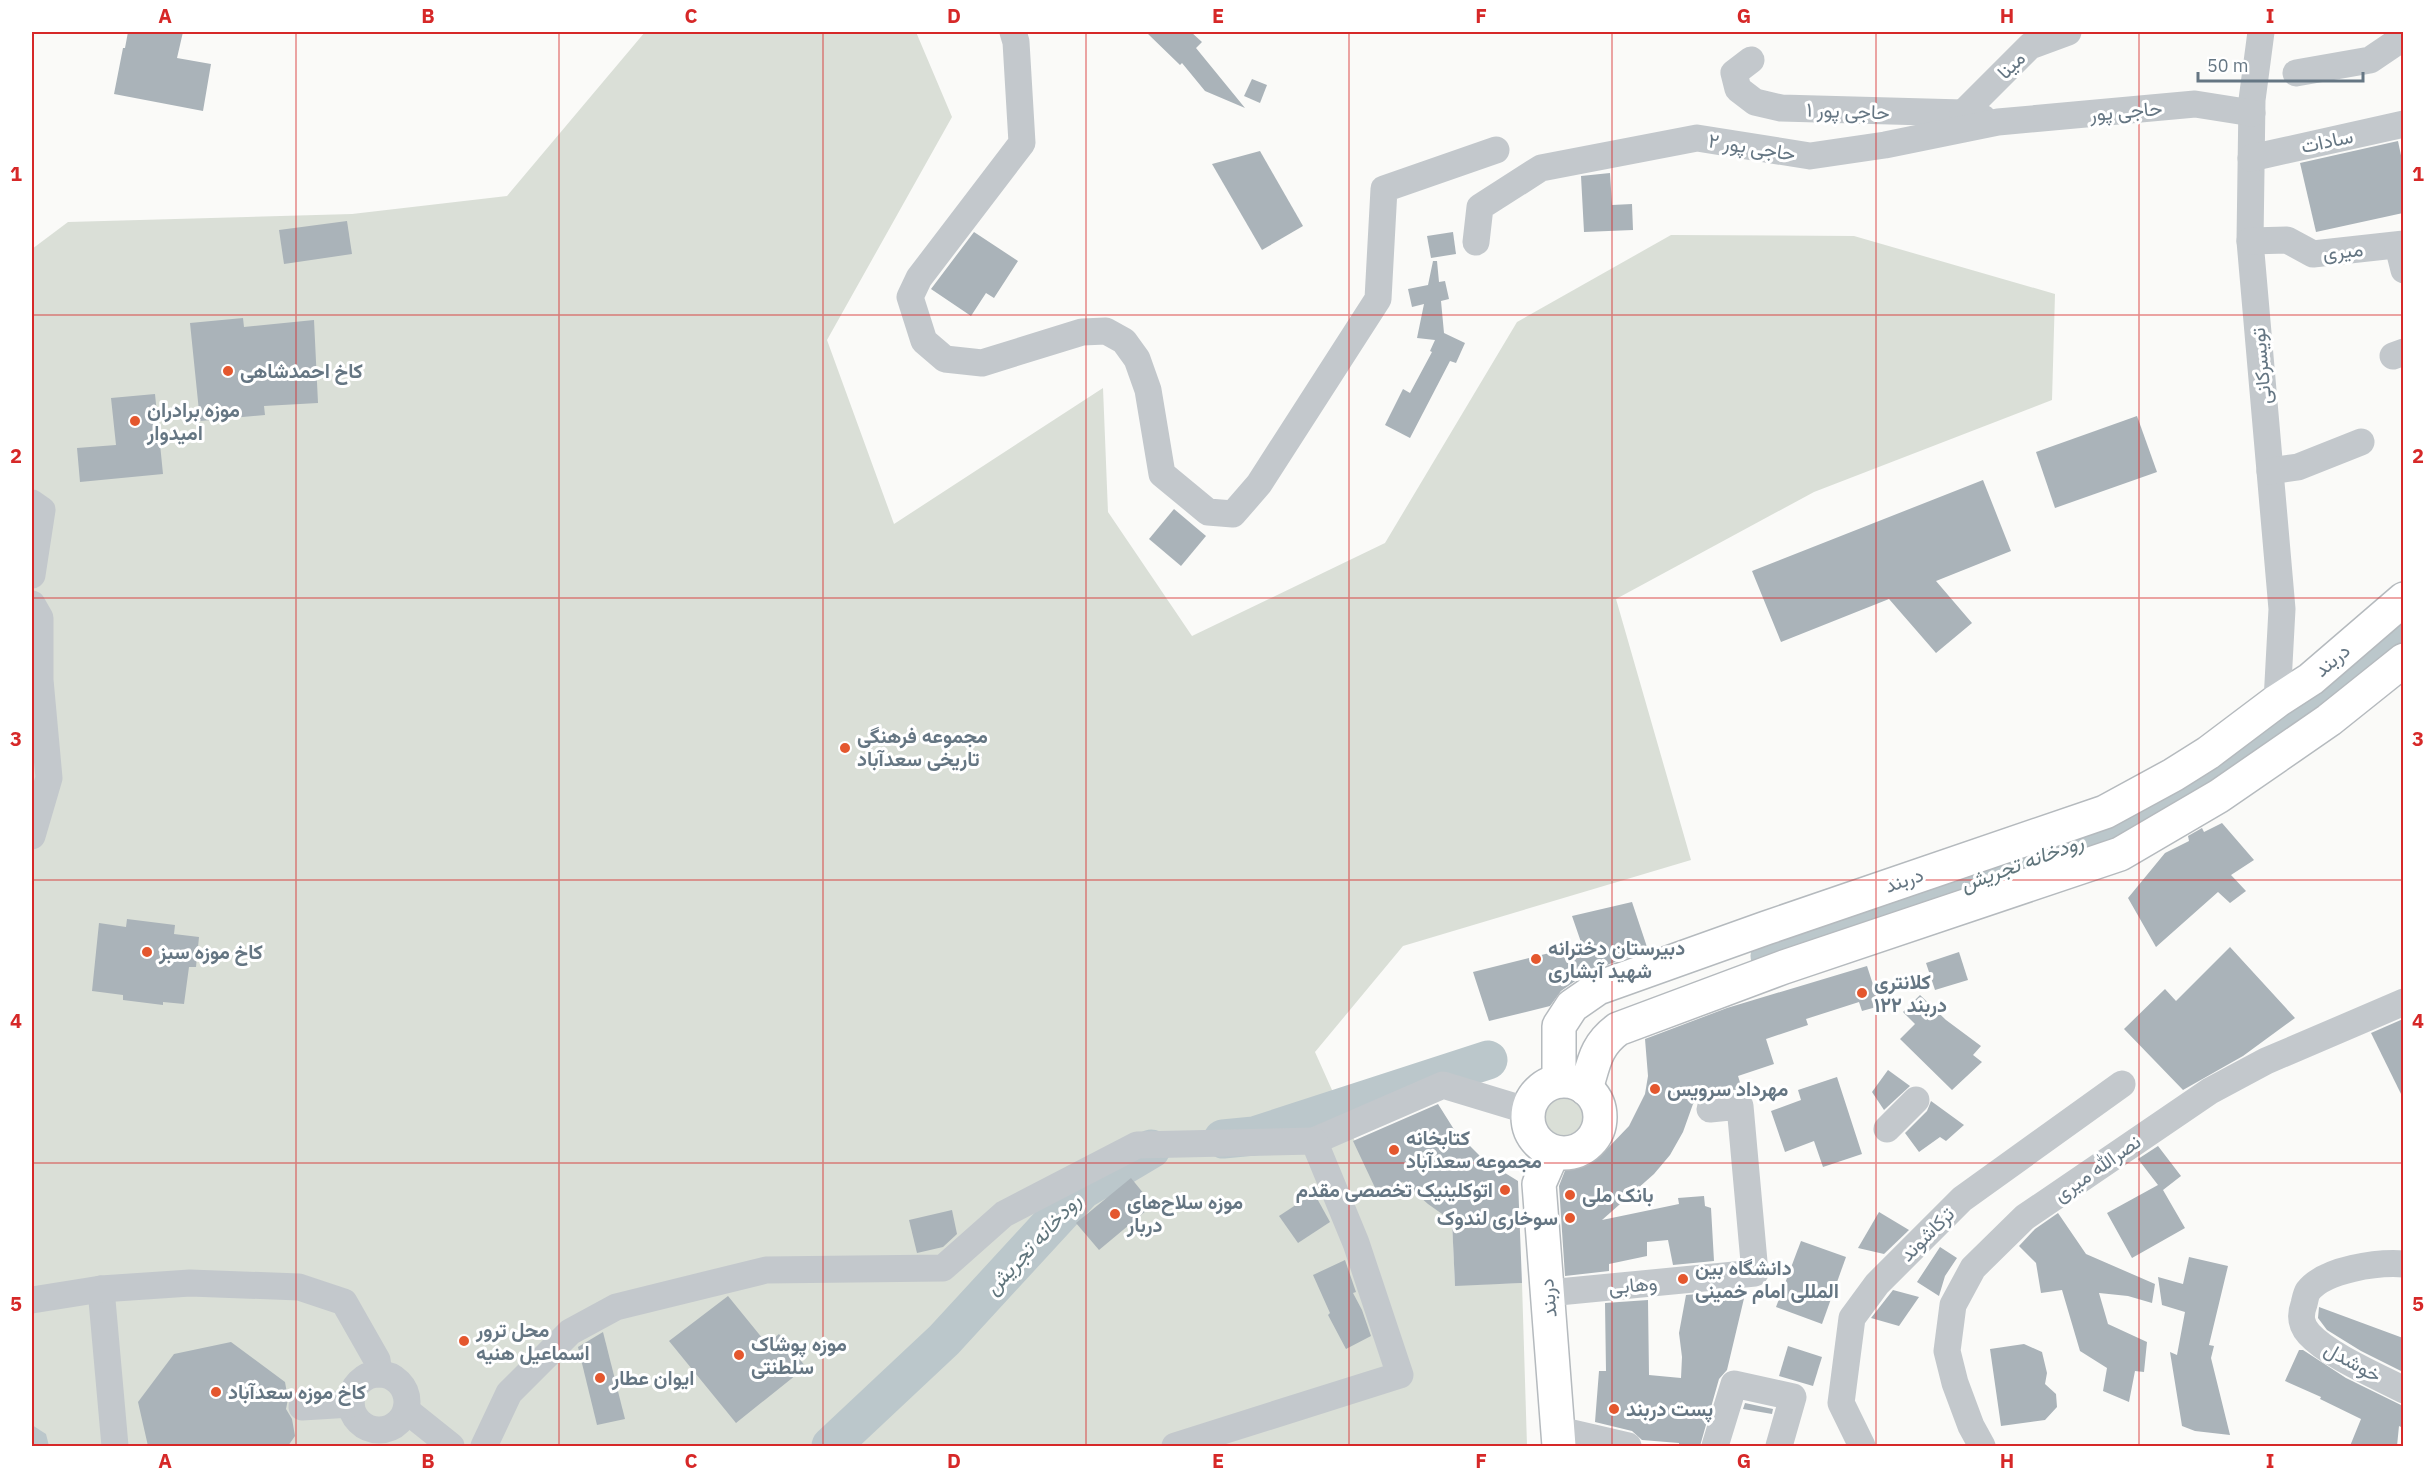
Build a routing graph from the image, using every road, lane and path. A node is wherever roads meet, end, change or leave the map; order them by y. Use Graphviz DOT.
graph roads {
  1 [pos="1013,32"];
  2 [pos="2068,32"];
  3 [pos="2261,32"];
  4 [pos="2403,37"];
  5 [pos="1751,60"];
  6 [pos="2296,73"];
  7 [pos="1964,113"];
  8 [pos="2252,113"];
  9 [pos="1998,122"];
  10 [pos="2403,124"];
  11 [pos="1496,150"];
  12 [pos="2252,158"];
  13 [pos="2250,241"];
  14 [pos="1476,242"];
  15 [pos="2402,253"];
  16 [pos="2361,441"];
  17 [pos="2270,471"];
  18 [pos="32,503"];
  19 [pos="32,575"];
  20 [pos="2403,599"];
  21 [pos="32,604"];
  22 [pos="2403,660"];
  23 [pos="2277,701"];
  24 [pos="2197,759"];
  25 [pos="2145,790"];
  26 [pos="2219,796"];
  27 [pos="2165,828"];
  28 [pos="32,836"];
  29 [pos="2403,1002"];
  30 [pos="2122,1084"];
  31 [pos="1573,1085"];
  32 [pos="1916,1100"];
  33 [pos="1710,1109"];
  34 [pos="1529,1111"];
  35 [pos="1887,1129"];
  36 [pos="1314,1141"];
  37 [pos="1553,1152"];
  38 [pos="2403,1264"];
  39 [pos="101,1289"];
  40 [pos="1548,1293"];
  41 [pos="32,1300"];
  42 [pos="379,1374"];
  43 [pos="2403,1390"];
  44 [pos="351,1404"];
  45 [pos="302,1407"];
  46 [pos="406,1410"];
  47 [pos="378,1438"];
  48 [pos="1559,1438"];
  49 [pos="115,1446"];
  50 [pos="451,1446"];
  51 [pos="484,1446"];
  52 [pos="1175,1446"];
  53 [pos="1628,1446"];
  54 [pos="1714,1446"];
  55 [pos="1779,1446"];
  56 [pos="1862,1446"];
  57 [pos="1982,1446"];
  1 -- 11 [label="street"];
  2 -- 7 [label="street, مینا"];
  3 -- 8 [label="street, تویسرکانی"];
  4 -- 6 [label="street"];
  5 -- 7 [label="street, حاجی پور ۱"];
  7 -- 9 [label="street, حاجی پور ۱"];
  8 -- 9 [label="street, حاجی پور"];
  8 -- 12 [label="street, تویسرکانی"];
  9 -- 14 [label="street, حاجی پور ۲"];
  10 -- 12 [label="street, سادات"];
  12 -- 13 [label="street, تویسرکانی"];
  13 -- 15 [label="street, میری"];
  13 -- 17 [label="street, تویسرکانی"];
  16 -- 17 [label="street"];
  17 -- 23 [label="street, تویسرکانی"];
  18 -- 19 [label="street"];
  20 -- 23 [label="main road, دربند"];
  21 -- 28 [label="street"];
  22 -- 26 [label="main road"];
  23 -- 24 [label="main road, دربند"];
  24 -- 25 [label="main road, دربند"];
  24 -- 26 [label="main road"];
  25 -- 27 [label="main road"];
  25 -- 31 [label="main road, دربند"];
  26 -- 27 [label="main road"];
  27 -- 31 [label="main road"];
  29 -- 57 [label="street, نصرالله میری"];
  30 -- 56 [label="street, ترکاشوند"];
  31 -- 34 [label="main road"];
  31 -- 37 [label="main road"];
  32 -- 35 [label="street"];
  33 -- 40 [label="street, وهابی"];
  34 -- 36 [label="street"];
  34 -- 37 [label="main road"];
  36 -- 51 [label="street"];
  36 -- 52 [label="street"];
  37 -- 40 [label="main road, دربند"];
  38 -- 43 [label="street, خوشدل"];
  39 -- 41 [label="street"];
  39 -- 42 [label="street"];
  39 -- 49 [label="street"];
  40 -- 48 [label="main road, دربند"];
  42 -- 44 [label="street"];
  42 -- 46 [label="street"];
  44 -- 45 [label="street"];
  44 -- 47 [label="street"];
  46 -- 47 [label="street"];
  46 -- 50 [label="street"];
  48 -- 53 [label="street"];
  54 -- 55 [label="street"];
}
